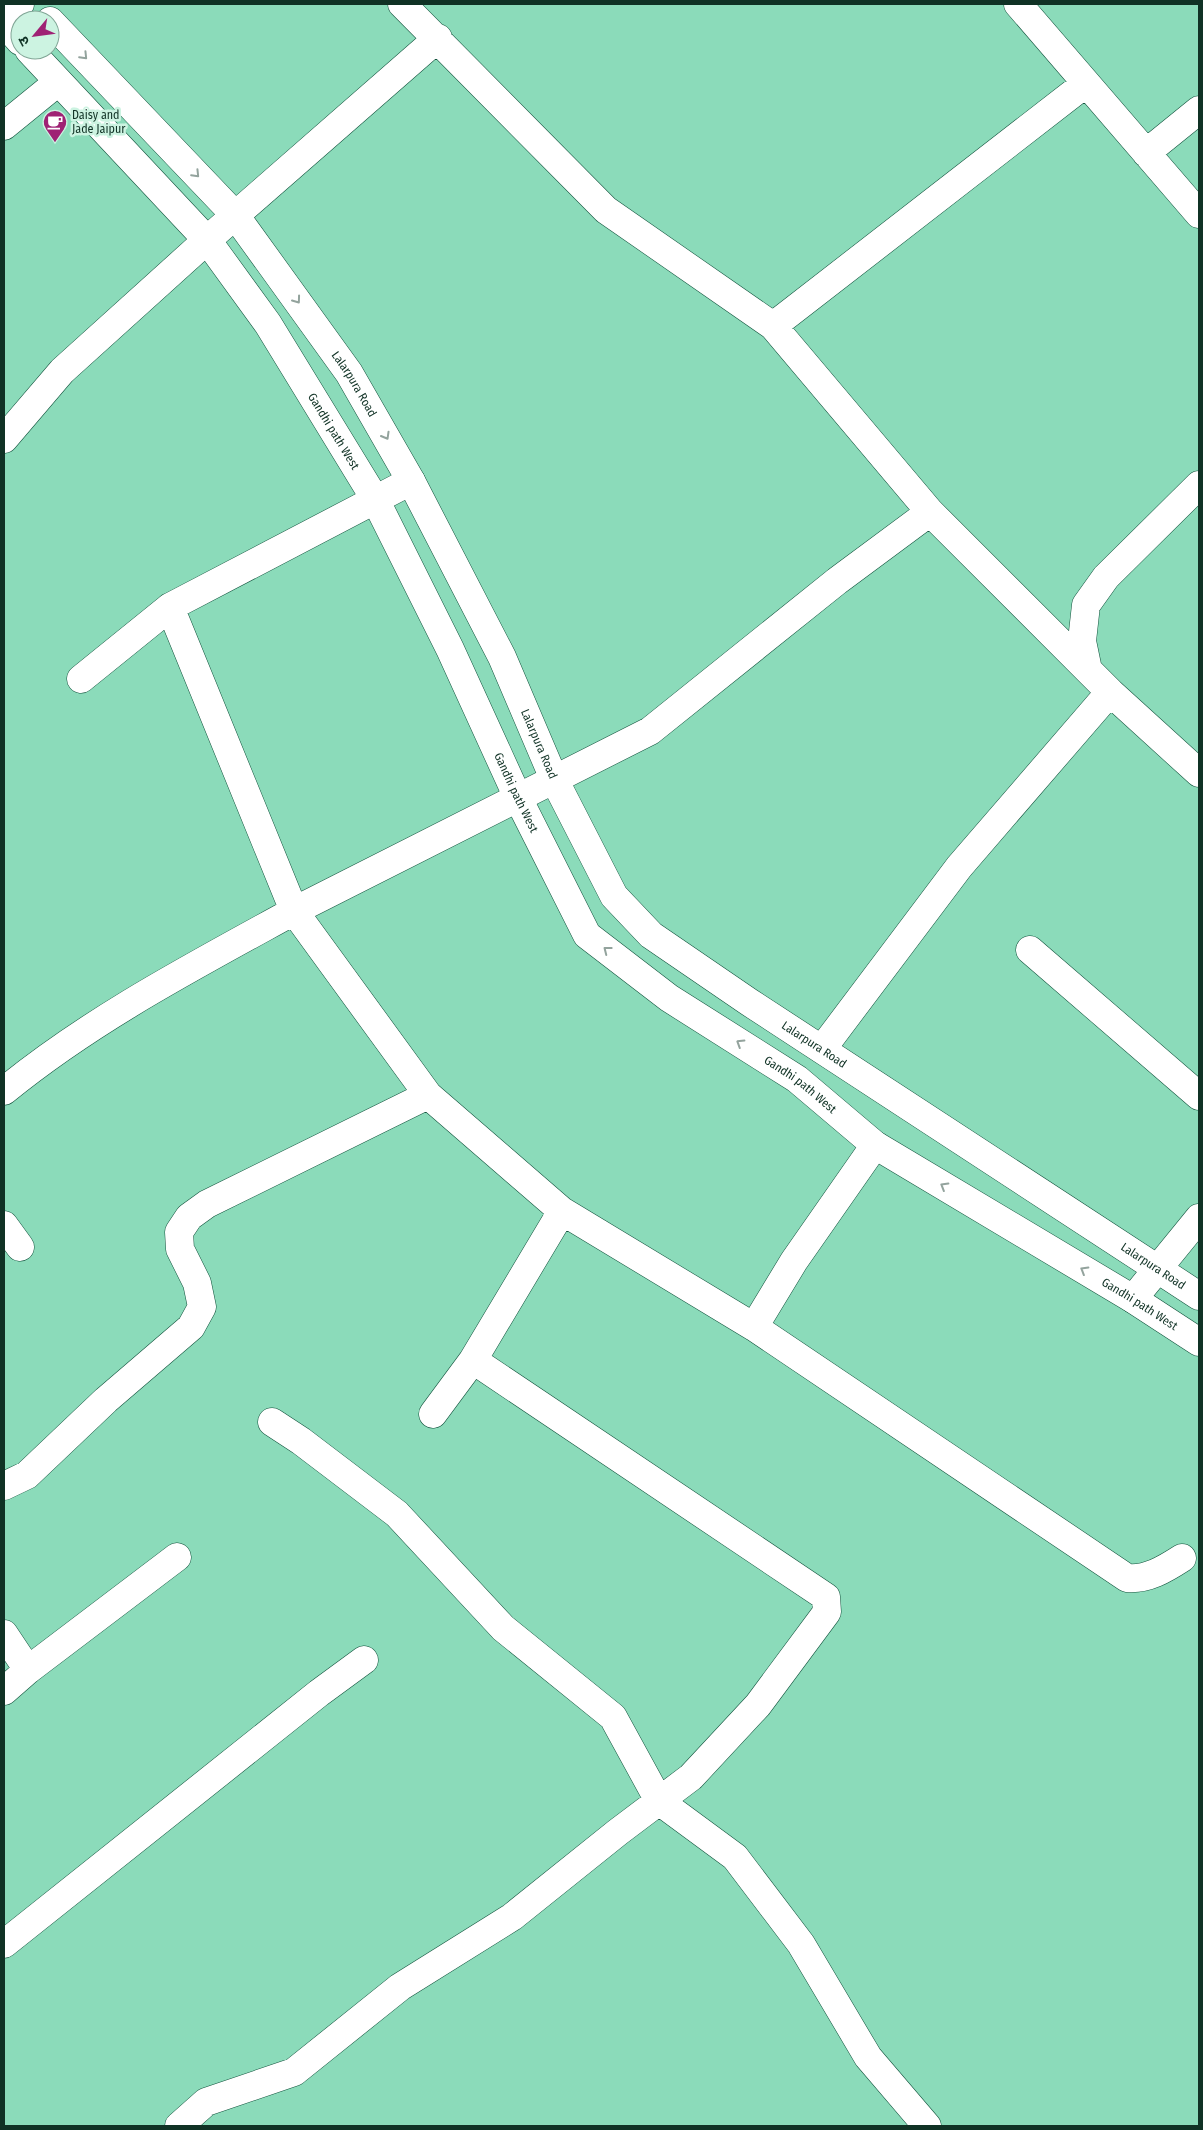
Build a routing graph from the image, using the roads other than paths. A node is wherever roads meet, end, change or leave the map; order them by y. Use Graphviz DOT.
graph roads {
  1 [pos="20,4"];
  2 [pos="402,4"];
  3 [pos="1018,4"];
  4 [pos="4,21"];
  5 [pos="60,31"];
  6 [pos="438,38"];
  7 [pos="38,60"];
  8 [pos="58,82"];
  9 [pos="1086,84"];
  10 [pos="1199,110"];
  11 [pos="4,126"];
  12 [pos="1146,153"];
  13 [pos="1199,214"];
  14 [pos="235,215"];
  15 [pos="207,240"];
  16 [pos="774,326"];
  17 [pos="4,439"];
  18 [pos="411,481"];
  19 [pos="1199,485"];
  20 [pos="375,499"];
  21 [pos="930,512"];
  22 [pos="170,607"];
  23 [pos="1088,670"];
  24 [pos="80,679"];
  25 [pos="1110,692"];
  26 [pos="1199,773"];
  27 [pos="554,779"];
  28 [pos="518,798"];
  29 [pos="294,911"];
  30 [pos="1030,950"];
  31 [pos="822,1049"];
  32 [pos="4,1091"];
  33 [pos="428,1095"];
  34 [pos="1199,1096"];
  35 [pos="876,1145"];
  36 [pos="562,1211"];
  37 [pos="1199,1218"];
  38 [pos="4,1224"];
  39 [pos="20,1247"];
  40 [pos="1157,1269"];
  41 [pos="1199,1296"];
  42 [pos="1133,1299"];
  43 [pos="754,1327"];
  44 [pos="1199,1342"];
  45 [pos="473,1360"];
  46 [pos="433,1414"];
  47 [pos="272,1422"];
  48 [pos="4,1486"];
  49 [pos="177,1557"];
  50 [pos="1182,1558"];
  51 [pos="4,1634"];
  52 [pos="364,1660"];
  53 [pos="28,1670"];
  54 [pos="4,1691"];
  55 [pos="659,1801"];
  56 [pos="4,1944"];
  57 [pos="179,2126"];
  58 [pos="927,2126"];
  1 -- 4 [label="street"];
  2 -- 6 [label="street"];
  3 -- 9 [label="street"];
  5 -- 14 [label="street, Lalarpura Road, one-way"];
  6 -- 14 [label="street"];
  6 -- 16 [label="street"];
  7 -- 8 [label="street, Gandhi path West"];
  8 -- 11 [label="street"];
  8 -- 15 [label="street, Gandhi path West"];
  9 -- 12 [label="street"];
  9 -- 16 [label="street"];
  10 -- 12 [label="street"];
  12 -- 13 [label="street"];
  14 -- 15 [label="street"];
  14 -- 18 [label="street, Lalarpura Road, one-way"];
  15 -- 17 [label="street"];
  15 -- 20 [label="street, Gandhi path West"];
  16 -- 21 [label="street"];
  18 -- 20 [label="street"];
  18 -- 27 [label="street, Lalarpura Road"];
  19 -- 23 [label="street"];
  20 -- 22 [label="street"];
  20 -- 28 [label="street, Gandhi path West"];
  21 -- 23 [label="street"];
  21 -- 27 [label="street"];
  22 -- 24 [label="street"];
  22 -- 29 [label="street"];
  23 -- 25 [label="street"];
  25 -- 26 [label="street"];
  25 -- 31 [label="street"];
  27 -- 28 [label="street"];
  27 -- 31 [label="street, Lalarpura Road"];
  28 -- 29 [label="street"];
  35 -- 28 [label="street, Gandhi path West, one-way"];
  29 -- 32 [label="street"];
  29 -- 33 [label="street"];
  30 -- 34 [label="street"];
  31 -- 40 [label="street, Lalarpura Road"];
  33 -- 36 [label="street"];
  33 -- 48 [label="street"];
  42 -- 35 [label="street, Gandhi path West, one-way"];
  35 -- 43 [label="street"];
  36 -- 43 [label="street"];
  36 -- 45 [label="street"];
  37 -- 40 [label="street"];
  38 -- 39 [label="street"];
  40 -- 41 [label="street, Lalarpura Road"];
  40 -- 42 [label="street"];
  42 -- 44 [label="street, Gandhi path West"];
  43 -- 50 [label="street"];
  45 -- 46 [label="street"];
  45 -- 55 [label="street"];
  47 -- 55 [label="street"];
  49 -- 53 [label="street"];
  51 -- 53 [label="street"];
  52 -- 56 [label="street"];
  53 -- 54 [label="street"];
  55 -- 57 [label="street"];
  55 -- 58 [label="street"];
}
